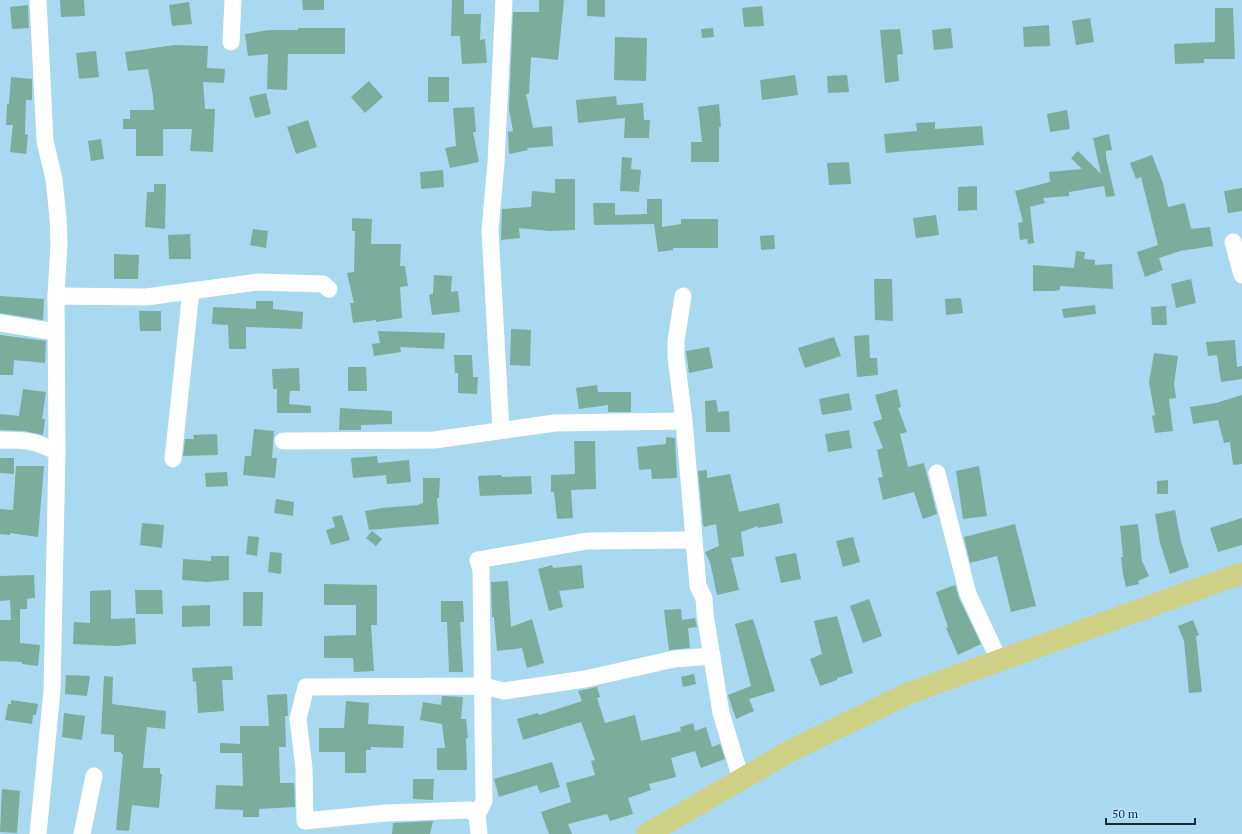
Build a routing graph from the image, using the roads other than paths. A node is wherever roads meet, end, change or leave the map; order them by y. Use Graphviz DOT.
graph roads {
  1 [pos="38,0"];
  2 [pos="233,0"];
  3 [pos="504,0"];
  4 [pos="231,42"];
  5 [pos="1233,242"];
  6 [pos="1242,275"];
  7 [pos="329,289"];
  8 [pos="191,291"];
  9 [pos="56,296"];
  10 [pos="683,296"];
  11 [pos="0,324"];
  12 [pos="55,332"];
  13 [pos="684,421"];
  14 [pos="502,430"];
  15 [pos="0,440"];
  16 [pos="283,441"];
  17 [pos="57,452"];
  18 [pos="173,459"];
  19 [pos="937,473"];
  20 [pos="693,540"];
  21 [pos="1242,572"];
  22 [pos="712,656"];
  23 [pos="999,660"];
  24 [pos="483,686"];
  25 [pos="94,776"];
  26 [pos="741,779"];
  27 [pos="477,814"];
  28 [pos="38,834"];
  29 [pos="82,834"];
  30 [pos="479,834"];
  31 [pos="647,834"];
  1 -- 9 [label="street"];
  2 -- 4 [label="street"];
  3 -- 14 [label="street"];
  5 -- 6 [label="street"];
  7 -- 8 [label="street"];
  8 -- 9 [label="street"];
  8 -- 18 [label="street"];
  9 -- 12 [label="street"];
  10 -- 13 [label="street"];
  11 -- 12 [label="street"];
  12 -- 17 [label="street"];
  13 -- 14 [label="street"];
  13 -- 20 [label="street"];
  14 -- 16 [label="street"];
  15 -- 17 [label="street"];
  17 -- 28 [label="street"];
  19 -- 23 [label="street"];
  20 -- 22 [label="street"];
  20 -- 24 [label="street"];
  21 -- 23 [label="main road"];
  22 -- 24 [label="street"];
  22 -- 26 [label="street"];
  23 -- 26 [label="main road"];
  24 -- 27 [label="street"];
  24 -- 27 [label="street"];
  25 -- 29 [label="street"];
  26 -- 31 [label="main road"];
  27 -- 30 [label="street"];
}
